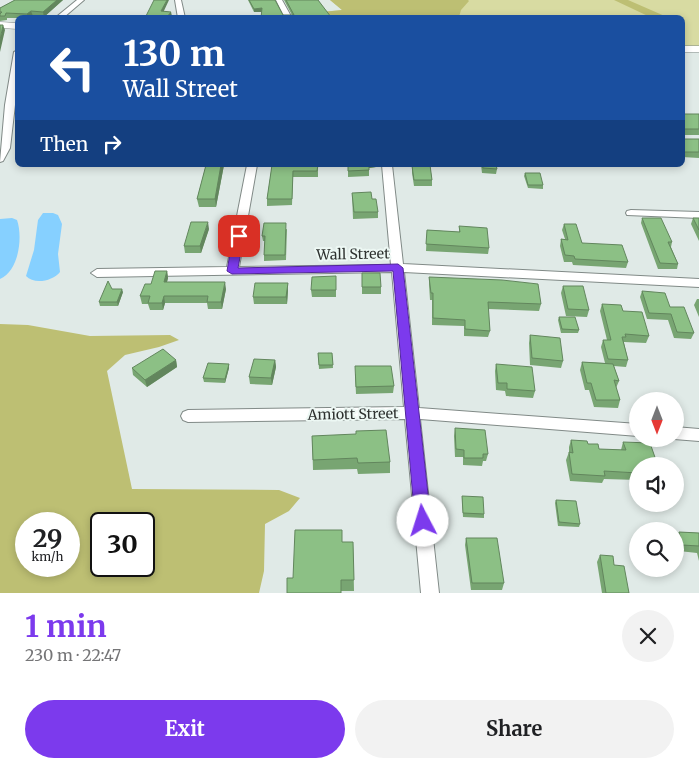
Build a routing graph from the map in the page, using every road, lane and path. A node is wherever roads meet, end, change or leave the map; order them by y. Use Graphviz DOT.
graph roads {
  1 [pos="81,0"];
  2 [pos="178,0"];
  3 [pos="279,0"];
  4 [pos="62,15"];
  5 [pos="181,15"];
  6 [pos="287,15"];
  7 [pos="0,24"];
  8 [pos="15,26"];
  9 [pos="685,49"];
  10 [pos="699,49"];
  11 [pos="15,72"];
  12 [pos="15,139"];
  13 [pos="5,140"];
  14 [pos="0,159"];
  15 [pos="252,167"];
  16 [pos="387,167"];
  17 [pos="631,213"];
  18 [pos="699,215"];
  19 [pos="398,268"];
  20 [pos="232,271"];
  21 [pos="97,273"];
  22 [pos="699,283"];
  23 [pos="413,413"];
  24 [pos="188,416"];
  25 [pos="629,429"];
  26 [pos="684,434"];
  27 [pos="699,435"];
  28 [pos="430,593"];
  1 -- 4 [label="street"];
  2 -- 5 [label="street"];
  3 -- 6 [label="street"];
  7 -- 8 [label="street"];
  9 -- 10 [label="street"];
  11 -- 13 [label="street"];
  12 -- 13 [label="street"];
  13 -- 14 [label="street"];
  15 -- 20 [label="street"];
  16 -- 19 [label="street"];
  17 -- 18 [label="street"];
  19 -- 20 [label="street, Wall Street"];
  19 -- 22 [label="street, Wall Street"];
  19 -- 23 [label="street"];
  20 -- 21 [label="street, Wall Street"];
  23 -- 24 [label="street, Amiott Street"];
  23 -- 25 [label="street, Amiott Street"];
  23 -- 28 [label="street"];
  26 -- 27 [label="street"];
}
